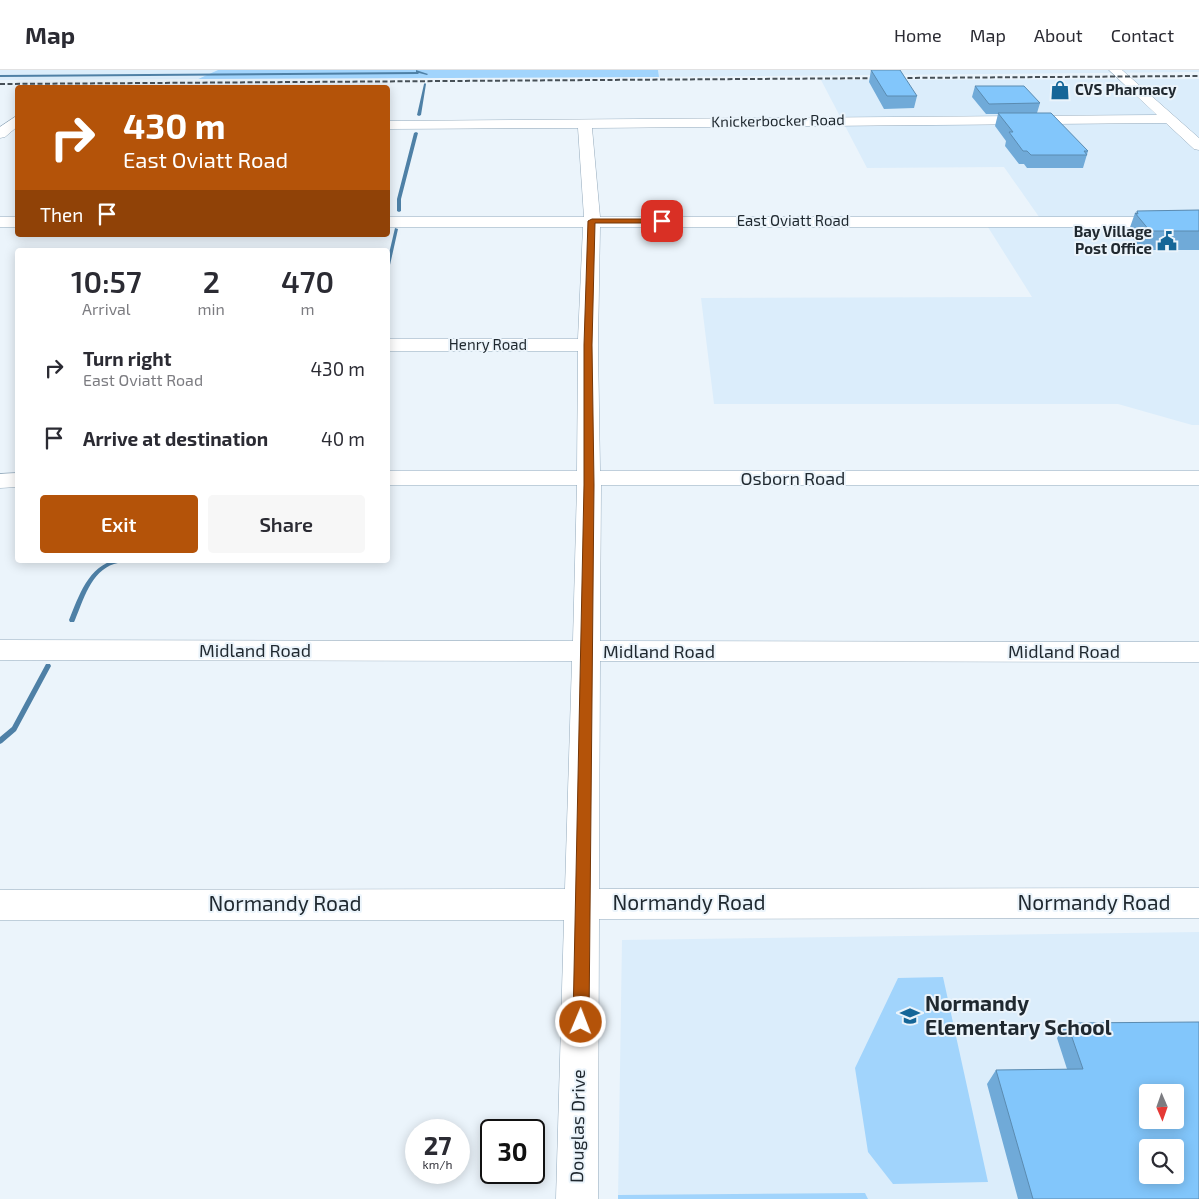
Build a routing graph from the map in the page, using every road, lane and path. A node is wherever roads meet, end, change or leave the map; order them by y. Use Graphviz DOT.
graph roads {
  1 [pos="1114,70"];
  2 [pos="1169,119"];
  3 [pos="15,121"];
  4 [pos="585,123"];
  5 [pos="390,125"];
  6 [pos="0,134"];
  7 [pos="1199,146"];
  8 [pos="592,221"];
  9 [pos="0,222"];
  10 [pos="15,222"];
  11 [pos="390,222"];
  12 [pos="1199,222"];
  13 [pos="390,345"];
  14 [pos="588,345"];
  15 [pos="390,478"];
  16 [pos="1199,478"];
  17 [pos="15,480"];
  18 [pos="589,480"];
  19 [pos="0,481"];
  20 [pos="0,650"];
  21 [pos="586,652"];
  22 [pos="1199,652"];
  23 [pos="583,903"];
  24 [pos="1199,904"];
  25 [pos="0,905"];
  26 [pos="577,1199"];
  1 -- 2 [label="street"];
  2 -- 4 [label="street, Knickerbocker Road"];
  2 -- 7 [label="street"];
  3 -- 6 [label="street"];
  4 -- 5 [label="street, Knickerbocker Road"];
  4 -- 8 [label="street, Douglas Drive"];
  8 -- 11 [label="street, East Oviatt Road"];
  8 -- 12 [label="street, East Oviatt Road"];
  8 -- 14 [label="street, Douglas Drive"];
  9 -- 10 [label="street"];
  13 -- 14 [label="street, Henry Road"];
  14 -- 18 [label="street, Douglas Drive"];
  15 -- 18 [label="street, Osborn Road"];
  16 -- 18 [label="street, Osborn Road"];
  17 -- 19 [label="street"];
  18 -- 21 [label="street, Douglas Drive"];
  20 -- 21 [label="street, Midland Road"];
  21 -- 22 [label="street, Midland Road"];
  21 -- 23 [label="street, Douglas Drive"];
  23 -- 24 [label="street, Normandy Road"];
  23 -- 25 [label="street, Normandy Road"];
  23 -- 26 [label="street, Douglas Drive"];
}
